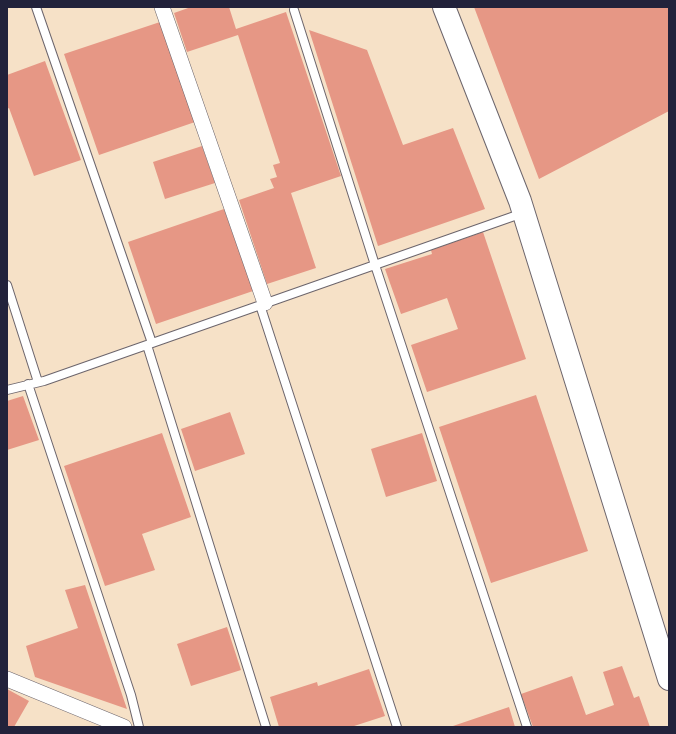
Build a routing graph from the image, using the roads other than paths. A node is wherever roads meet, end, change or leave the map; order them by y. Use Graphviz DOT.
graph roads {
  1 [pos="36,7"];
  2 [pos="162,7"];
  3 [pos="444,7"];
  4 [pos="294,10"];
  5 [pos="523,213"];
  6 [pos="375,265"];
  7 [pos="7,285"];
  8 [pos="262,304"];
  9 [pos="150,344"];
  10 [pos="38,382"];
  11 [pos="28,384"];
  12 [pos="7,390"];
  13 [pos="7,679"];
  14 [pos="669,679"];
  15 [pos="124,727"];
  16 [pos="140,727"];
  17 [pos="266,727"];
  18 [pos="397,727"];
  19 [pos="527,727"];
  1 -- 9 [label="lane"];
  2 -- 8 [label="street"];
  3 -- 5 [label="main road"];
  4 -- 6 [label="lane"];
  5 -- 6 [label="lane"];
  5 -- 14 [label="main road"];
  6 -- 8 [label="lane"];
  6 -- 19 [label="lane"];
  7 -- 10 [label="lane"];
  8 -- 9 [label="lane"];
  8 -- 18 [label="lane"];
  9 -- 10 [label="lane"];
  9 -- 17 [label="lane"];
  10 -- 11 [label="lane"];
  11 -- 12 [label="lane"];
  11 -- 16 [label="lane"];
  13 -- 15 [label="street"];
}
